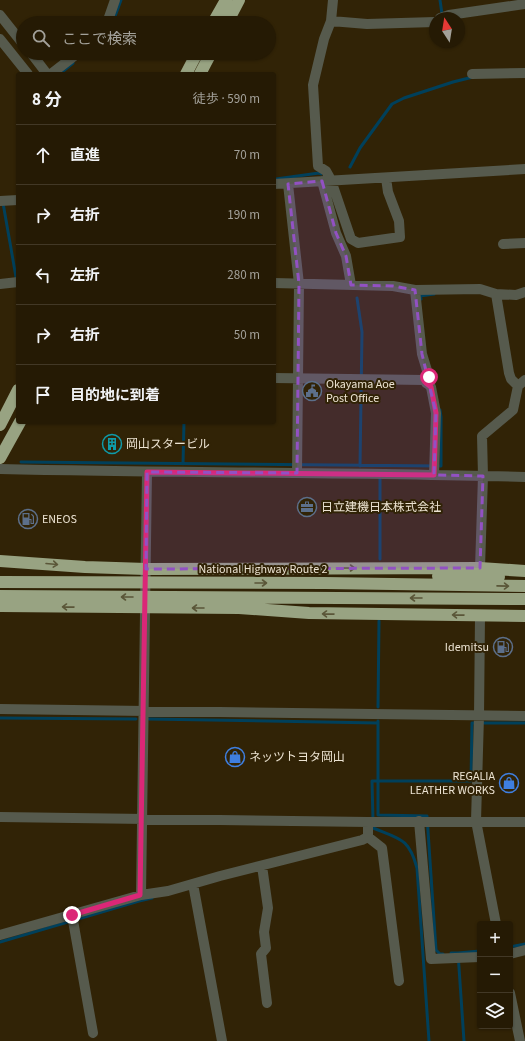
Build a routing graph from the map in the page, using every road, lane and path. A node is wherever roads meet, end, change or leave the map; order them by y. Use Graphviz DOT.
graph roads {
  1 [pos="115,0"];
  2 [pos="226,0"];
  3 [pos="239,0"];
  4 [pos="333,0"];
  5 [pos="525,4"];
  6 [pos="465,13"];
  7 [pos="0,15"];
  8 [pos="109,16"];
  9 [pos="217,16"];
  10 [pos="231,16"];
  11 [pos="331,21"];
  12 [pos="429,22"];
  13 [pos="16,35"];
  14 [pos="0,39"];
  15 [pos="16,59"];
  16 [pos="17,60"];
  17 [pos="36,60"];
  18 [pos="69,60"];
  19 [pos="193,60"];
  20 [pos="207,60"];
  21 [pos="26,72"];
  22 [pos="45,72"];
  23 [pos="54,72"];
  24 [pos="187,72"];
  25 [pos="201,72"];
  26 [pos="525,73"];
  27 [pos="472,74"];
  28 [pos="525,169"];
  29 [pos="386,178"];
  30 [pos="327,181"];
  31 [pos="276,184"];
  32 [pos="288,184"];
  33 [pos="16,200"];
  34 [pos="0,201"];
  35 [pos="525,243"];
  36 [pos="503,244"];
  37 [pos="16,282"];
  38 [pos="276,283"];
  39 [pos="0,284"];
  40 [pos="299,284"];
  41 [pos="351,285"];
  42 [pos="415,290"];
  43 [pos="525,292"];
  44 [pos="496,294"];
  45 [pos="276,378"];
  46 [pos="298,379"];
  47 [pos="426,383"];
  48 [pos="522,383"];
  49 [pos="16,394"];
  50 [pos="19,424"];
  51 [pos="0,425"];
  52 [pos="0,458"];
  53 [pos="297,468"];
  54 [pos="0,469"];
  55 [pos="434,469"];
  56 [pos="147,472"];
  57 [pos="483,476"];
  58 [pos="525,477"];
  59 [pos="0,562"];
  60 [pos="480,568"];
  61 [pos="146,569"];
  62 [pos="525,571"];
  63 [pos="525,576"];
  64 [pos="0,582"];
  65 [pos="325,584"];
  66 [pos="525,586"];
  67 [pos="0,596"];
  68 [pos="525,599"];
  69 [pos="0,606"];
  70 [pos="145,608"];
  71 [pos="480,616"];
  72 [pos="525,616"];
  73 [pos="0,709"];
  74 [pos="144,712"];
  75 [pos="479,716"];
  76 [pos="525,716"];
  77 [pos="0,817"];
  78 [pos="141,819"];
  79 [pos="424,821"];
  80 [pos="476,821"];
  81 [pos="371,822"];
  82 [pos="525,822"];
  83 [pos="371,838"];
  84 [pos="262,869"];
  85 [pos="194,887"];
  86 [pos="140,895"];
  87 [pos="72,919"];
  88 [pos="495,921"];
  89 [pos="0,935"];
  90 [pos="525,950"];
  91 [pos="513,953"];
  92 [pos="477,957"];
  93 [pos="399,981"];
  94 [pos="267,1003"];
  95 [pos="513,1007"];
  96 [pos="93,1033"];
  97 [pos="222,1041"];
  98 [pos="520,1041"];
  1 -- 8 [label="street"];
  2 -- 9 [label="highway"];
  3 -- 10 [label="highway"];
  4 -- 11 [label="street"];
  5 -- 6 [label="street"];
  7 -- 13 [label="street"];
  11 -- 12 [label="street"];
  11 -- 30 [label="street"];
  14 -- 15 [label="street"];
  16 -- 21 [label="street"];
  17 -- 22 [label="street"];
  18 -- 23 [label="street"];
  19 -- 24 [label="highway"];
  20 -- 25 [label="highway"];
  26 -- 27 [label="street"];
  28 -- 29 [label="street"];
  29 -- 30 [label="street"];
  29 -- 30 [label="street"];
  30 -- 32 [label="street"];
  30 -- 41 [label="street"];
  31 -- 32 [label="street"];
  32 -- 40 [label="street"];
  33 -- 34 [label="street"];
  35 -- 36 [label="street"];
  37 -- 39 [label="street"];
  38 -- 40 [label="street"];
  40 -- 41 [label="street"];
  40 -- 46 [label="street"];
  41 -- 42 [label="street"];
  42 -- 44 [label="street"];
  42 -- 47 [label="street"];
  43 -- 44 [label="street"];
  44 -- 48 [label="street"];
  45 -- 46 [label="street"];
  46 -- 47 [label="street"];
  46 -- 53 [label="street"];
  47 -- 55 [label="street"];
  48 -- 57 [label="street"];
  49 -- 51 [label="highway"];
  50 -- 52 [label="highway"];
  53 -- 55 [label="street"];
  53 -- 56 [label="street"];
  54 -- 56 [label="street"];
  55 -- 57 [label="street"];
  56 -- 61 [label="street"];
  57 -- 58 [label="street"];
  57 -- 60 [label="street"];
  59 -- 61 [label="highway, one-way"];
  61 -- 60 [label="highway, one-way"];
  60 -- 62 [label="highway"];
  61 -- 70 [label="street"];
  63 -- 65 [label="highway"];
  64 -- 65 [label="highway, National Highway Route 2, one-way"];
  65 -- 66 [label="highway, National Highway Route 2, one-way"];
  68 -- 67 [label="highway, one-way"];
  70 -- 69 [label="highway, one-way"];
  71 -- 70 [label="highway, one-way"];
  70 -- 74 [label="street"];
  71 -- 72 [label="highway"];
  71 -- 75 [label="street"];
  73 -- 74 [label="street"];
  74 -- 75 [label="street"];
  74 -- 78 [label="street"];
  75 -- 76 [label="street"];
  75 -- 80 [label="street"];
  77 -- 78 [label="street"];
  78 -- 81 [label="street"];
  78 -- 86 [label="street"];
  79 -- 80 [label="street"];
  79 -- 81 [label="street"];
  79 -- 92 [label="street"];
  80 -- 82 [label="street"];
  80 -- 88 [label="street"];
  81 -- 83 [label="street"];
  83 -- 84 [label="street"];
  83 -- 93 [label="street"];
  84 -- 85 [label="street"];
  84 -- 94 [label="street"];
  85 -- 86 [label="street"];
  85 -- 97 [label="street"];
  86 -- 87 [label="street"];
  87 -- 89 [label="street"];
  87 -- 96 [label="street"];
  90 -- 91 [label="street"];
  95 -- 98 [label="street"];
}
